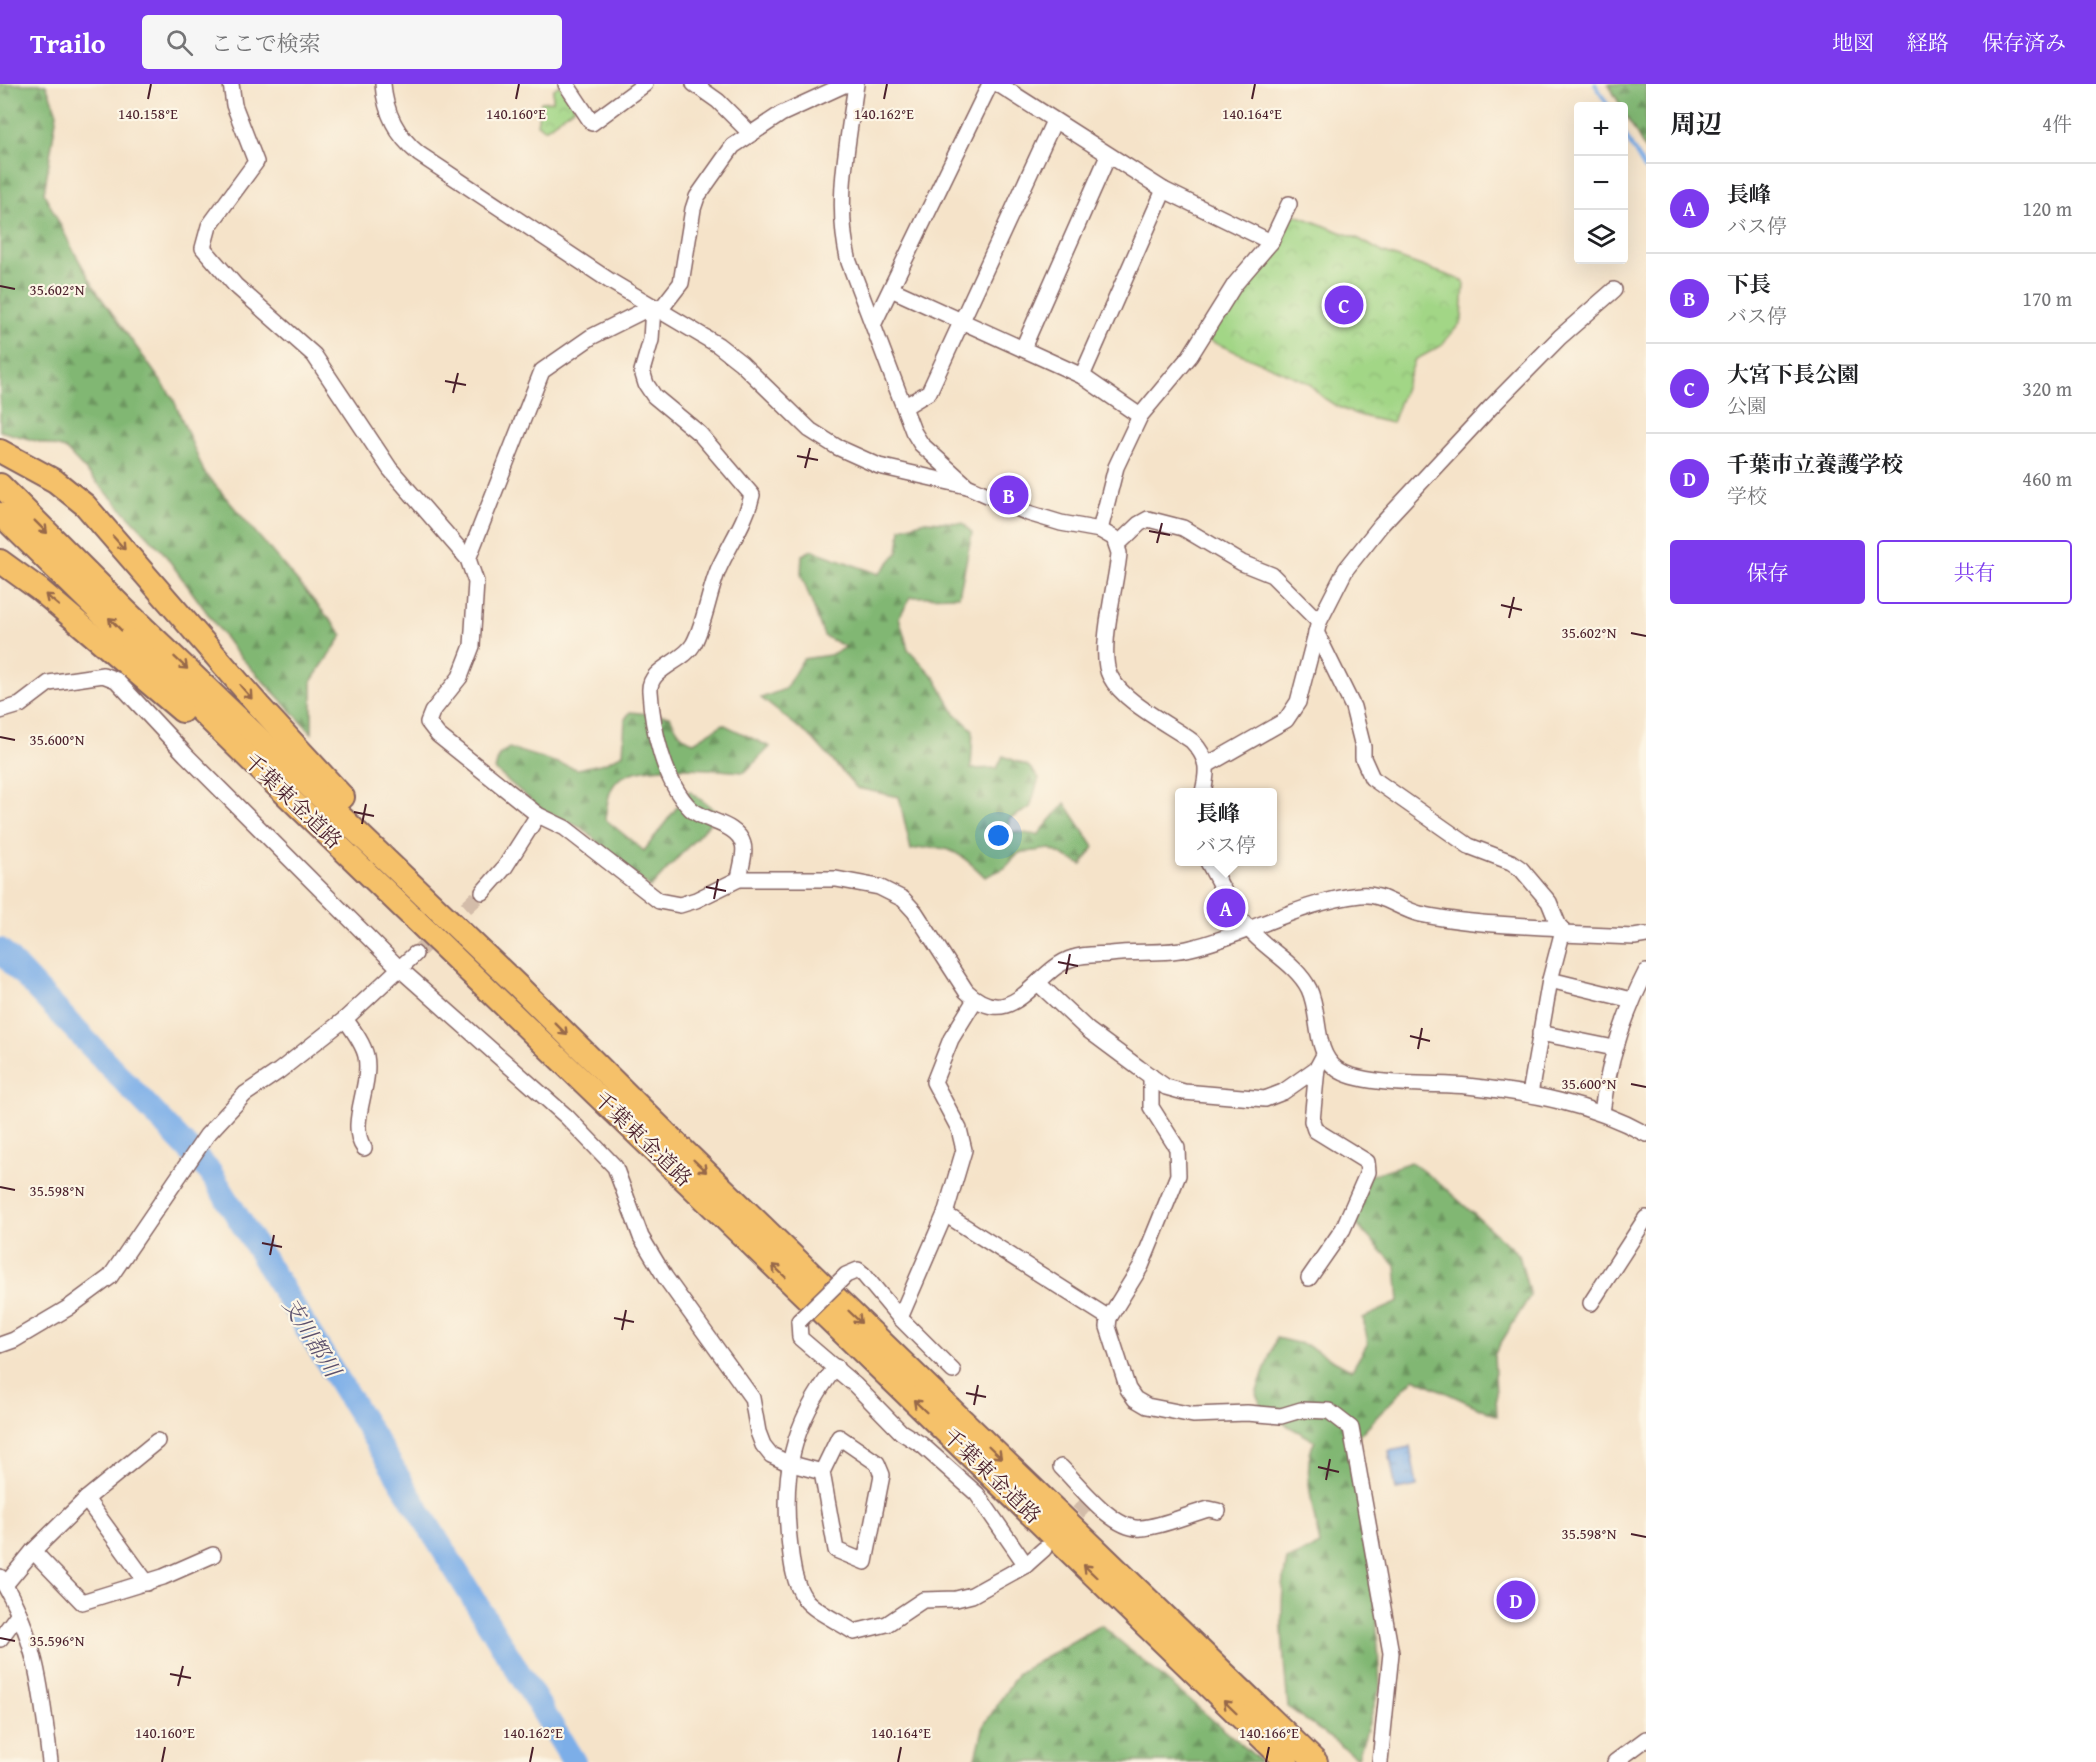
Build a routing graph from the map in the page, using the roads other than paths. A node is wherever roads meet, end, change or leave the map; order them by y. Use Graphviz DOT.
graph roads {
  1 [pos="231,84"];
  2 [pos="383,84"];
  3 [pos="566,84"];
  4 [pos="645,84"];
  5 [pos="694,84"];
  6 [pos="844,84"];
  7 [pos="855,84"];
  8 [pos="990,84"];
  9 [pos="998,84"];
  10 [pos="1054,121"];
  11 [pos="750,133"];
  12 [pos="1107,156"];
  13 [pos="1164,190"];
  14 [pos="1288,204"];
  15 [pos="1271,242"];
  16 [pos="891,289"];
  17 [pos="1614,290"];
  18 [pos="656,308"];
  19 [pos="962,321"];
  20 [pos="874,323"];
  21 [pos="1023,348"];
  22 [pos="1082,376"];
  23 [pos="904,407"];
  24 [pos="1140,416"];
  25 [pos="0,451"];
  26 [pos="0,485"];
  27 [pos="967,486"];
  28 [pos="0,514"];
  29 [pos="1100,530"];
  30 [pos="1117,545"];
  31 [pos="468,559"];
  32 [pos="0,561"];
  33 [pos="1317,627"];
  34 [pos="0,711"];
  35 [pos="1207,765"];
  36 [pos="275,784"];
  37 [pos="1204,788"];
  38 [pos="538,814"];
  39 [pos="1211,866"];
  40 [pos="739,879"];
  41 [pos="483,892"];
  42 [pos="1248,929"];
  43 [pos="1561,931"];
  44 [pos="1646,934"];
  45 [pos="415,954"];
  46 [pos="400,969"];
  47 [pos="1646,972"];
  48 [pos="1550,980"];
  49 [pos="1039,984"];
  50 [pos="520,988"];
  51 [pos="975,1000"];
  52 [pos="1632,1000"];
  53 [pos="345,1019"];
  54 [pos="1540,1033"];
  55 [pos="1614,1048"];
  56 [pos="1321,1062"];
  57 [pos="1151,1077"];
  58 [pos="1530,1094"];
  59 [pos="1602,1112"];
  60 [pos="1646,1134"];
  61 [pos="364,1148"];
  62 [pos="945,1214"];
  63 [pos="1646,1218"];
  64 [pos="1309,1278"];
  65 [pos="1591,1303"];
  66 [pos="900,1318"];
  67 [pos="1109,1318"];
  68 [pos="0,1345"];
  69 [pos="836,1367"];
  70 [pos="953,1371"];
  71 [pos="157,1440"];
  72 [pos="788,1463"];
  73 [pos="1061,1467"];
  74 [pos="822,1472"];
  75 [pos="86,1499"];
  76 [pos="1218,1511"];
  77 [pos="1044,1549"];
  78 [pos="33,1551"];
  79 [pos="213,1555"];
  80 [pos="1026,1564"];
  81 [pos="2,1582"];
  82 [pos="147,1583"];
  83 [pos="19,1613"];
  84 [pos="0,1639"];
  85 [pos="1646,1739"];
  86 [pos="50,1762"];
  87 [pos="1287,1762"];
  88 [pos="1316,1762"];
  89 [pos="1380,1762"];
  90 [pos="1615,1762"];
  1 -- 31 [label="street"];
  2 -- 18 [label="street"];
  3 -- 4 [label="street"];
  5 -- 11 [label="street"];
  6 -- 7 [label="street"];
  6 -- 11 [label="street"];
  7 -- 20 [label="street"];
  8 -- 16 [label="street"];
  9 -- 10 [label="street"];
  10 -- 12 [label="street"];
  10 -- 19 [label="street"];
  11 -- 18 [label="street"];
  12 -- 13 [label="street"];
  12 -- 21 [label="street"];
  13 -- 15 [label="street"];
  13 -- 22 [label="street"];
  14 -- 15 [label="street"];
  15 -- 24 [label="street"];
  16 -- 19 [label="street"];
  16 -- 20 [label="street"];
  17 -- 33 [label="street"];
  18 -- 27 [label="street"];
  18 -- 31 [label="street"];
  18 -- 40 [label="street"];
  19 -- 21 [label="street"];
  19 -- 23 [label="street"];
  20 -- 23 [label="street"];
  21 -- 22 [label="street"];
  22 -- 24 [label="street"];
  23 -- 27 [label="street"];
  24 -- 29 [label="street"];
  25 -- 50 [label="highway, one-way"];
  26 -- 50 [label="highway, one-way"];
  27 -- 29 [label="street"];
  36 -- 28 [label="highway, 千葉東金道路, one-way"];
  29 -- 30 [label="street"];
  30 -- 33 [label="street"];
  30 -- 35 [label="street"];
  31 -- 38 [label="street"];
  36 -- 32 [label="highway, one-way"];
  33 -- 35 [label="street"];
  33 -- 43 [label="street"];
  34 -- 46 [label="street"];
  35 -- 37 [label="street"];
  87 -- 36 [label="highway, 千葉東金道路, one-way"];
  38 -- 40 [label="street"];
  38 -- 41 [label="street"];
  39 -- 42 [label="street"];
  40 -- 51 [label="street"];
  42 -- 43 [label="street"];
  42 -- 49 [label="street"];
  42 -- 56 [label="street"];
  43 -- 44 [label="street"];
  43 -- 48 [label="street"];
  45 -- 46 [label="street"];
  46 -- 53 [label="street"];
  46 -- 72 [label="street"];
  47 -- 52 [label="street"];
  48 -- 52 [label="street"];
  48 -- 54 [label="street"];
  49 -- 51 [label="street"];
  49 -- 57 [label="street"];
  50 -- 88 [label="highway, 千葉東金道路, one-way"];
  51 -- 62 [label="street"];
  52 -- 55 [label="street"];
  53 -- 61 [label="street"];
  53 -- 68 [label="street"];
  54 -- 55 [label="street"];
  54 -- 58 [label="street"];
  55 -- 59 [label="street"];
  56 -- 57 [label="street"];
  56 -- 58 [label="street"];
  56 -- 64 [label="street"];
  57 -- 67 [label="street"];
  58 -- 59 [label="street"];
  59 -- 60 [label="street"];
  62 -- 66 [label="street"];
  62 -- 67 [label="street"];
  63 -- 65 [label="street"];
  66 -- 69 [label="street, bridge"];
  66 -- 70 [label="street"];
  67 -- 89 [label="street"];
  69 -- 72 [label="street"];
  69 -- 80 [label="street"];
  71 -- 75 [label="street"];
  72 -- 74 [label="street"];
  72 -- 80 [label="street"];
  73 -- 76 [label="street"];
  74 -- 74 [label="street"];
  75 -- 78 [label="street"];
  75 -- 82 [label="street"];
  77 -- 80 [label="street"];
  78 -- 81 [label="street"];
  78 -- 82 [label="street"];
  79 -- 82 [label="street"];
  81 -- 83 [label="street"];
  83 -- 84 [label="street"];
  83 -- 86 [label="street"];
  85 -- 90 [label="street"];
}
